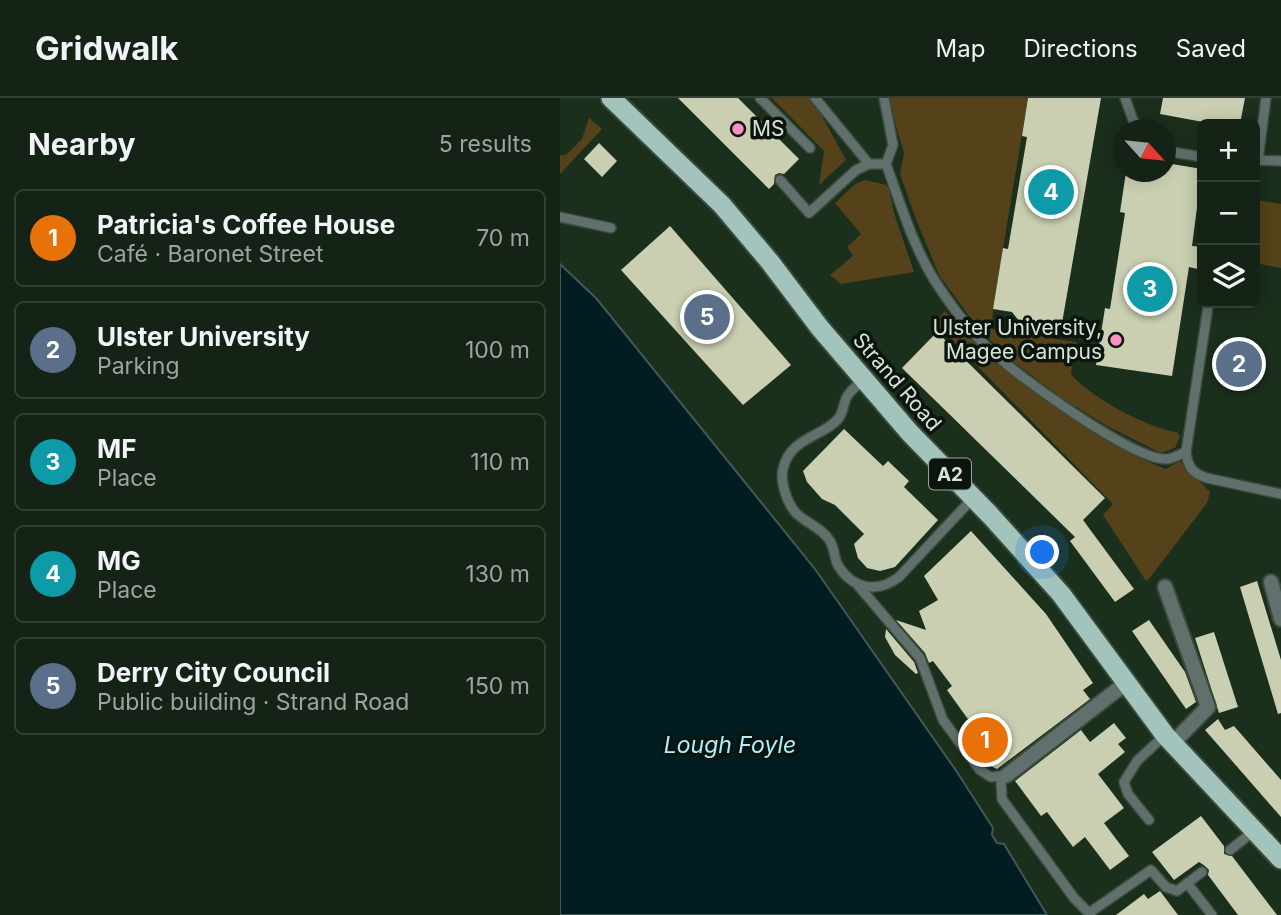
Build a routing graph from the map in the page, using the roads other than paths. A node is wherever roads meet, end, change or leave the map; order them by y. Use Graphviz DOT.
graph roads {
  1 [pos="611,98"];
  2 [pos="760,98"];
  3 [pos="815,98"];
  4 [pos="884,98"];
  5 [pos="1125,98"];
  6 [pos="1266,98"];
  7 [pos="1133,119"];
  8 [pos="1260,135"];
  9 [pos="810,148"];
  10 [pos="1176,152"];
  11 [pos="1197,156"];
  12 [pos="1260,160"];
  13 [pos="1281,161"];
  14 [pos="869,164"];
  15 [pos="887,164"];
  16 [pos="780,180"];
  17 [pos="560,217"];
  18 [pos="611,228"];
  19 [pos="1208,308"];
  20 [pos="864,380"];
  21 [pos="1186,452"];
  22 [pos="1281,494"];
  23 [pos="973,498"];
  24 [pos="855,582"];
  25 [pos="1271,582"];
  26 [pos="1165,587"];
  27 [pos="1281,619"];
  28 [pos="1126,683"];
  29 [pos="1169,739"];
  30 [pos="980,770"];
  31 [pos="1007,775"];
  32 [pos="1007,806"];
  33 [pos="1149,820"];
  34 [pos="1254,831"];
  35 [pos="1230,850"];
  36 [pos="1281,859"];
  37 [pos="1202,872"];
  38 [pos="1187,883"];
  39 [pos="1090,914"];
  40 [pos="1212,915"];
  1 -- 20 [label="highway, Strand Road / A2"];
  2 -- 9 [label="lane"];
  3 -- 14 [label="lane"];
  4 -- 15 [label="lane"];
  5 -- 7 [label="lane"];
  6 -- 8 [label="lane"];
  10 -- 11 [label="lane"];
  12 -- 13 [label="lane"];
  14 -- 15 [label="lane"];
  14 -- 16 [label="lane"];
  15 -- 21 [label="lane"];
  17 -- 18 [label="lane"];
  19 -- 21 [label="lane"];
  20 -- 23 [label="highway, Strand Road / A2"];
  20 -- 24 [label="lane"];
  21 -- 22 [label="lane"];
  23 -- 24 [label="lane"];
  23 -- 28 [label="highway, Strand Road / A2"];
  24 -- 30 [label="lane"];
  25 -- 27 [label="street"];
  26 -- 29 [label="street"];
  28 -- 29 [label="highway, Strand Road / A2"];
  28 -- 31 [label="street"];
  29 -- 33 [label="lane"];
  29 -- 34 [label="highway, Strand Road / A2"];
  30 -- 31 [label="lane"];
  30 -- 32 [label="lane"];
  31 -- 32 [label="lane"];
  32 -- 39 [label="lane"];
  34 -- 35 [label="lane"];
  34 -- 36 [label="highway, Strand Road / A2"];
  37 -- 38 [label="lane"];
  38 -- 39 [label="lane"];
  38 -- 40 [label="lane"];
}
